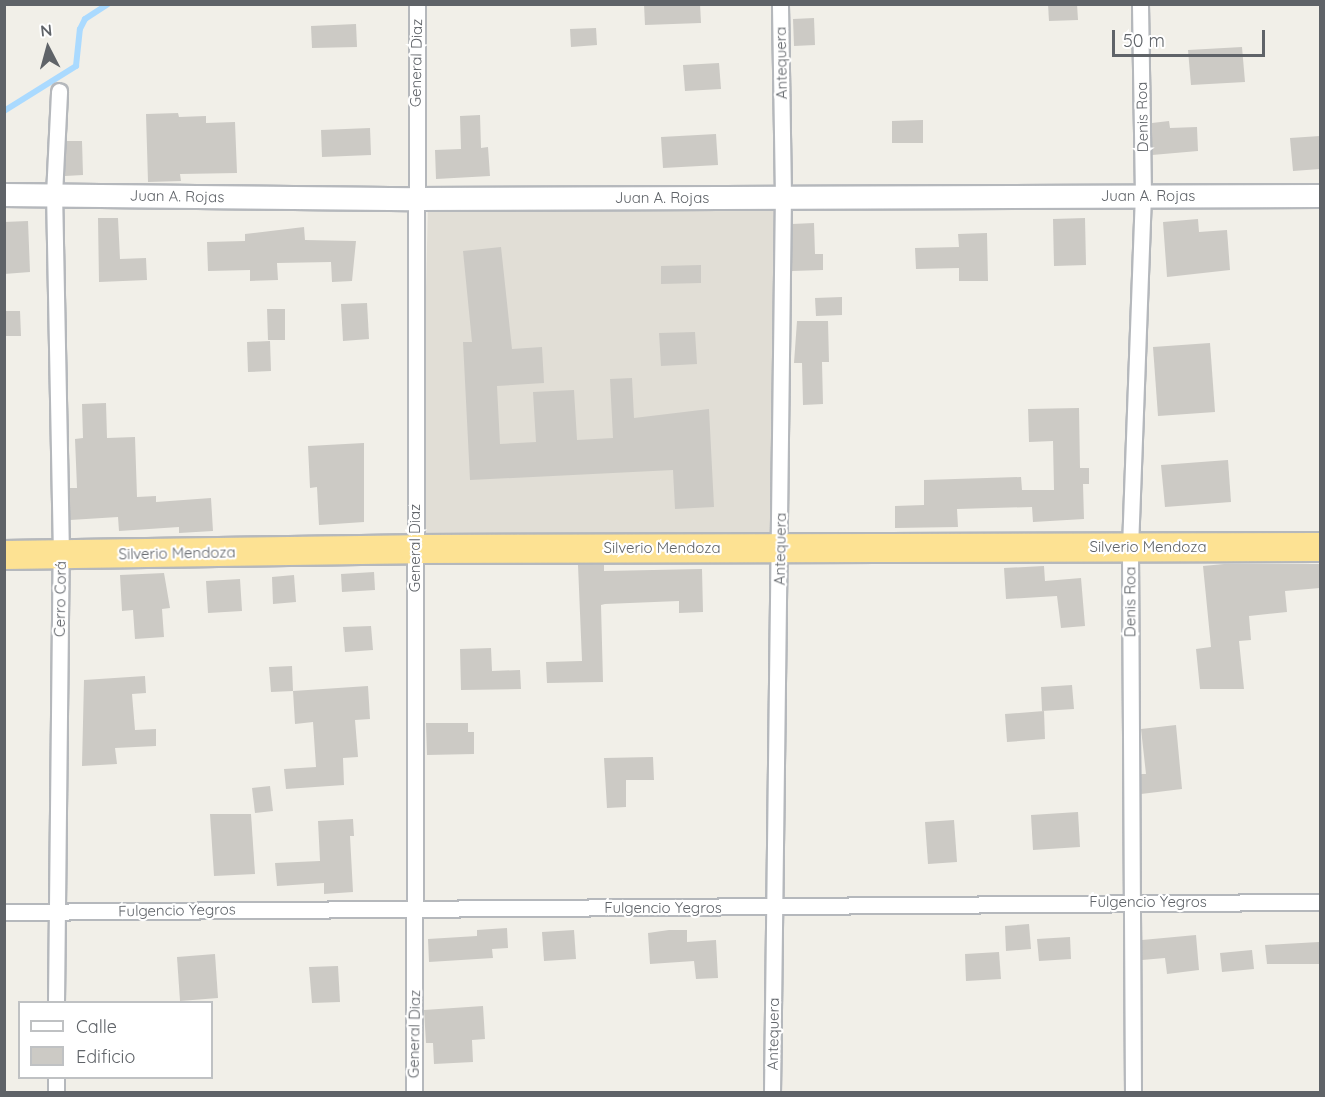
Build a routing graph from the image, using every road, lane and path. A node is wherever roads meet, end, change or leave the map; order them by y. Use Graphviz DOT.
graph roads {
  1 [pos="417,4"];
  2 [pos="780,4"];
  3 [pos="1140,4"];
  4 [pos="60,91"];
  5 [pos="4,195"];
  6 [pos="54,195"];
  7 [pos="1143,196"];
  8 [pos="1320,196"];
  9 [pos="783,197"];
  10 [pos="414,199"];
  11 [pos="1320,547"];
  12 [pos="780,548"];
  13 [pos="1130,548"];
  14 [pos="414,549"];
  15 [pos="4,555"];
  16 [pos="61,555"];
  17 [pos="1129,901"];
  18 [pos="1320,902"];
  19 [pos="416,908"];
  20 [pos="776,909"];
  21 [pos="4,912"];
  22 [pos="57,912"];
  23 [pos="57,1001"];
  24 [pos="414,1092"];
  25 [pos="772,1092"];
  26 [pos="1132,1092"];
  1 -- 10 [label="street, General Diaz"];
  2 -- 9 [label="street, Antequera"];
  3 -- 7 [label="street, Denis Roa"];
  4 -- 6 [label="street, Cerro Corá"];
  5 -- 6 [label="street, Juan A. Rojas"];
  6 -- 10 [label="street, Juan A. Rojas"];
  6 -- 16 [label="street, Cerro Corá"];
  7 -- 8 [label="street, Juan A. Rojas"];
  7 -- 9 [label="street, Juan A. Rojas"];
  7 -- 13 [label="street, Denis Roa"];
  9 -- 10 [label="street, Juan A. Rojas"];
  9 -- 12 [label="street, Antequera"];
  10 -- 14 [label="street, General Diaz"];
  11 -- 13 [label="highway, Silverio Mendoza"];
  12 -- 13 [label="highway, Silverio Mendoza"];
  12 -- 14 [label="highway, Silverio Mendoza"];
  12 -- 20 [label="street, Antequera"];
  13 -- 17 [label="street, Denis Roa"];
  14 -- 16 [label="highway, Silverio Mendoza"];
  14 -- 19 [label="street, General Diaz"];
  15 -- 16 [label="highway, Silverio Mendoza"];
  16 -- 22 [label="street, Cerro Corá"];
  17 -- 18 [label="street, Fulgencio Yegros"];
  17 -- 20 [label="street, Fulgencio Yegros"];
  17 -- 26 [label="street, Denis Roa"];
  19 -- 20 [label="street, Fulgencio Yegros"];
  19 -- 22 [label="street, Fulgencio Yegros"];
  19 -- 24 [label="street, General Diaz"];
  20 -- 25 [label="street, Antequera"];
  21 -- 22 [label="street, Fulgencio Yegros"];
  22 -- 23 [label="street, Cerro Corá"];
}
